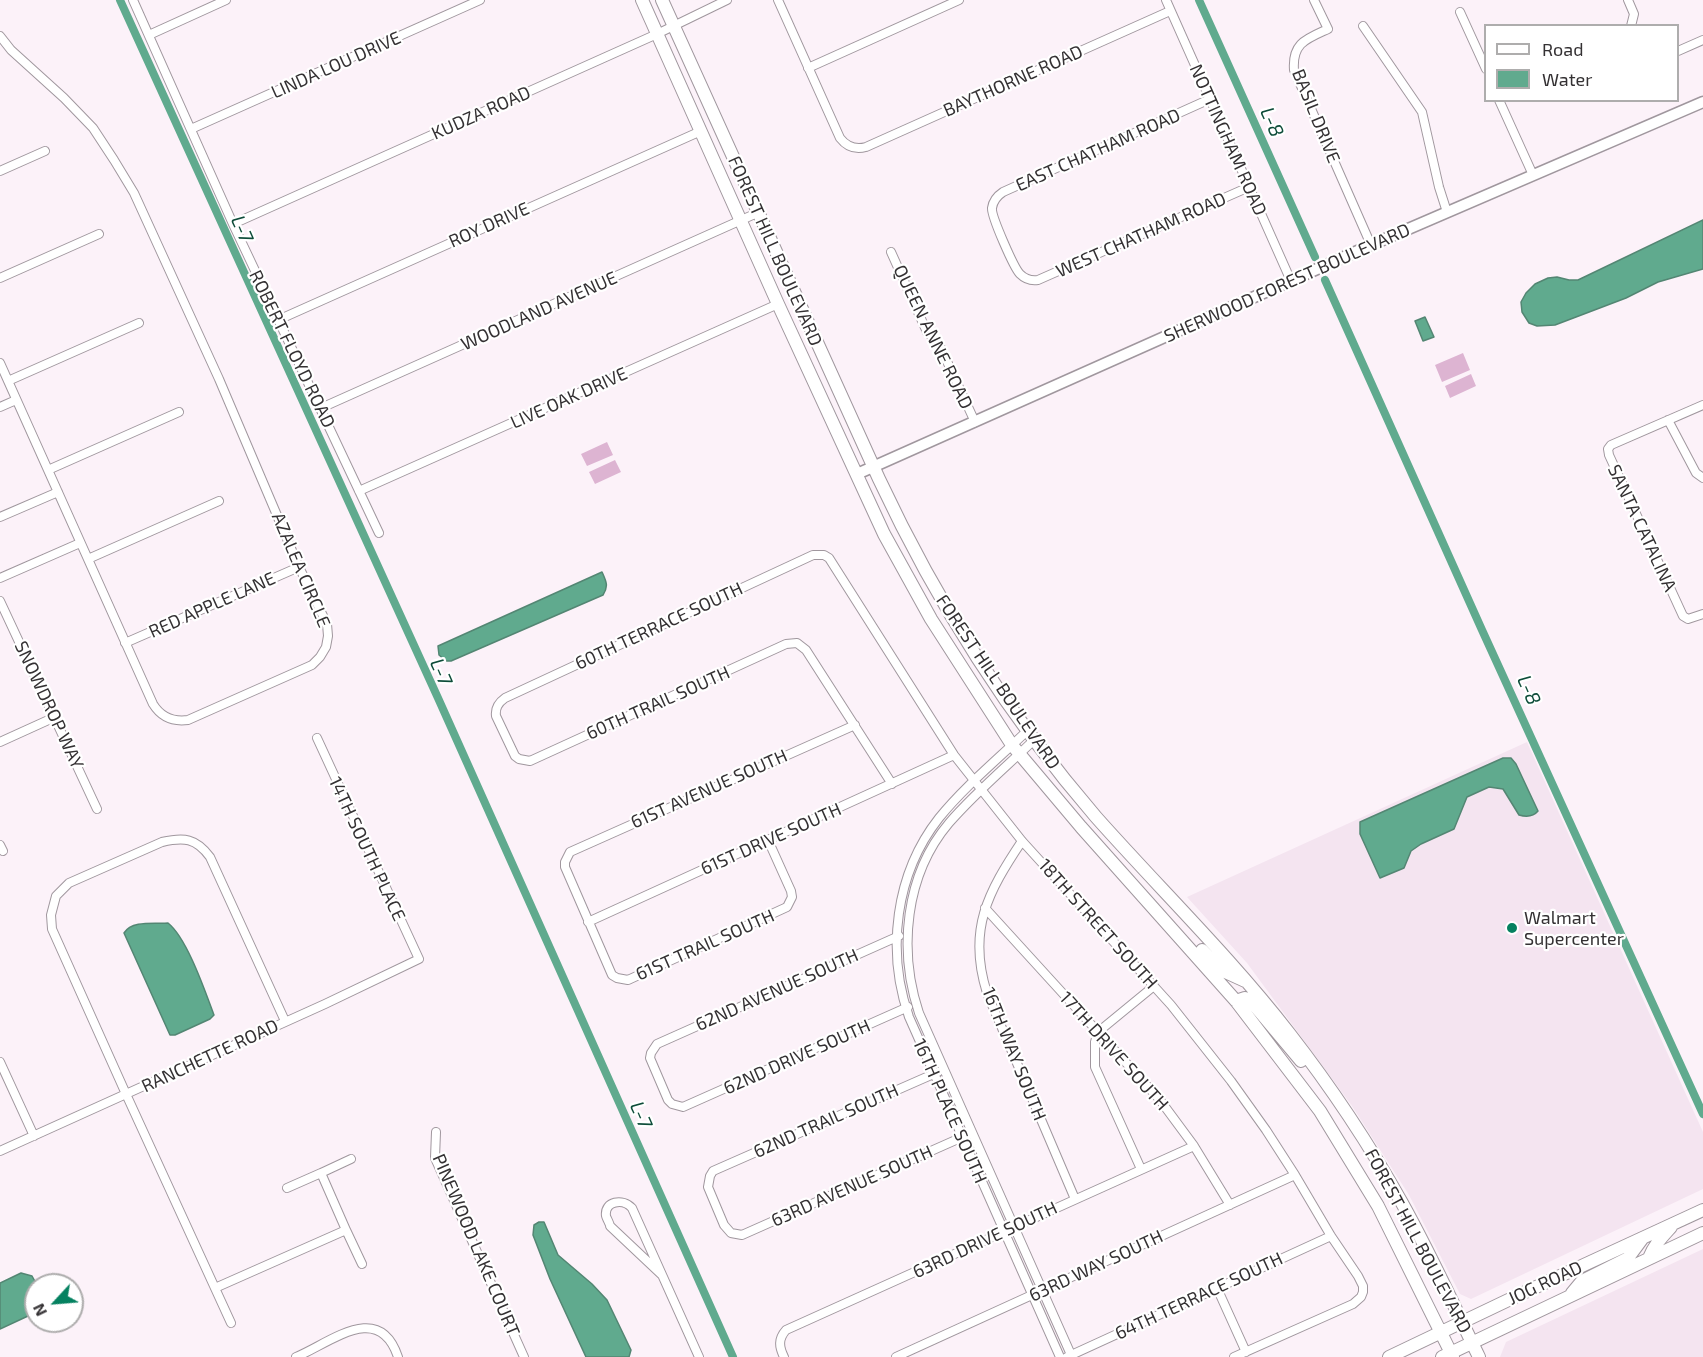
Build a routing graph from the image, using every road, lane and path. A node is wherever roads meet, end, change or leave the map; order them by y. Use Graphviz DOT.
graph roads {
  1 [pos="133,0"];
  2 [pos="226,0"];
  3 [pos="480,0"];
  4 [pos="642,0"];
  5 [pos="662,0"];
  6 [pos="727,0"];
  7 [pos="778,0"];
  8 [pos="959,0"];
  9 [pos="1166,0"];
  10 [pos="1314,0"];
  11 [pos="1628,0"];
  12 [pos="1170,11"];
  13 [pos="1460,12"];
  14 [pos="1632,24"];
  15 [pos="673,25"];
  16 [pos="1363,26"];
  17 [pos="148,34"];
  18 [pos="657,34"];
  19 [pos="0,36"];
  20 [pos="1703,40"];
  21 [pos="1679,50"];
  22 [pos="1484,67"];
  23 [pos="808,68"];
  24 [pos="1210,99"];
  25 [pos="1500,102"];
  26 [pos="1703,102"];
  27 [pos="191,129"];
  28 [pos="700,131"];
  29 [pos="45,151"];
  30 [pos="0,171"];
  31 [pos="1533,176"];
  32 [pos="1249,187"];
  33 [pos="1447,212"];
  34 [pos="757,213"];
  35 [pos="741,221"];
  36 [pos="233,224"];
  37 [pos="99,234"];
  38 [pos="1371,245"];
  39 [pos="891,252"];
  40 [pos="0,278"];
  41 [pos="1032,280"];
  42 [pos="1291,281"];
  43 [pos="778,304"];
  44 [pos="278,320"];
  45 [pos="139,323"];
  46 [pos="0,363"];
  47 [pos="8,381"];
  48 [pos="16,400"];
  49 [pos="1703,405"];
  50 [pos="0,407"];
  51 [pos="321,408"];
  52 [pos="179,412"];
  53 [pos="1668,420"];
  54 [pos="975,422"];
  55 [pos="874,468"];
  56 [pos="48,470"];
  57 [pos="857,474"];
  58 [pos="1703,478"];
  59 [pos="359,491"];
  60 [pos="58,492"];
  61 [pos="219,501"];
  62 [pos="0,518"];
  63 [pos="379,533"];
  64 [pos="80,543"];
  65 [pos="824,555"];
  66 [pos="88,559"];
  67 [pos="300,567"];
  68 [pos="0,578"];
  69 [pos="0,601"];
  70 [pos="1703,615"];
  71 [pos="125,643"];
  72 [pos="55,717"];
  73 [pos="855,725"];
  74 [pos="1031,735"];
  75 [pos="317,738"];
  76 [pos="0,742"];
  77 [pos="1016,749"];
  78 [pos="954,755"];
  79 [pos="519,759"];
  80 [pos="974,781"];
  81 [pos="892,784"];
  82 [pos="981,789"];
  83 [pos="97,809"];
  84 [pos="768,840"];
  85 [pos="1022,841"];
  86 [pos="917,854"];
  87 [pos="927,859"];
  88 [pos="1128,880"];
  89 [pos="985,908"];
  90 [pos="588,922"];
  91 [pos="907,932"];
  92 [pos="896,937"];
  93 [pos="418,959"];
  94 [pos="1248,982"];
  95 [pos="1154,986"];
  96 [pos="1236,1001"];
  97 [pos="916,1004"];
  98 [pos="906,1008"];
  99 [pos="285,1021"];
  100 [pos="1098,1032"];
  101 [pos="0,1062"];
  102 [pos="944,1070"];
  103 [pos="934,1074"];
  104 [pos="3,1077"];
  105 [pos="126,1094"];
  106 [pos="1336,1099"];
  107 [pos="677,1106"];
  108 [pos="436,1132"];
  109 [pos="972,1133"];
  110 [pos="34,1136"];
  111 [pos="962,1138"];
  112 [pos="1194,1146"];
  113 [pos="0,1151"];
  114 [pos="351,1159"];
  115 [pos="1141,1169"];
  116 [pos="321,1173"];
  117 [pos="1295,1175"];
  118 [pos="287,1188"];
  119 [pos="1075,1199"];
  120 [pos="1230,1204"];
  121 [pos="1703,1210"];
  122 [pos="1677,1222"];
  123 [pos="1014,1227"];
  124 [pos="346,1230"];
  125 [pos="1004,1231"];
  126 [pos="731,1233"];
  127 [pos="1703,1233"];
  128 [pos="1331,1236"];
  129 [pos="1643,1237"];
  130 [pos="1649,1258"];
  131 [pos="362,1264"];
  132 [pos="662,1275"];
  133 [pos="215,1288"];
  134 [pos="1217,1288"];
  135 [pos="1043,1291"];
  136 [pos="1033,1296"];
  137 [pos="1567,1298"];
  138 [pos="1462,1322"];
  139 [pos="231,1323"];
  140 [pos="1441,1332"];
  141 [pos="1472,1342"];
  142 [pos="1246,1352"];
  143 [pos="1070,1356"];
  144 [pos="1449,1356"];
  145 [pos="296,1357"];
  146 [pos="398,1357"];
  147 [pos="524,1357"];
  148 [pos="699,1357"];
  149 [pos="784,1357"];
  150 [pos="896,1357"];
  151 [pos="1060,1357"];
  152 [pos="1234,1357"];
  153 [pos="1389,1357"];
  154 [pos="1479,1357"];
  1 -- 17 [label="street, ROBERT FLOYD ROAD"];
  2 -- 17 [label="street"];
  3 -- 27 [label="street, LINDA LOU DRIVE"];
  4 -- 18 [label="main road, FOREST HILL BOULEVARD"];
  5 -- 15 [label="main road, FOREST HILL BOULEVARD"];
  6 -- 15 [label="street, KUDZA ROAD"];
  7 -- 23 [label="street"];
  8 -- 23 [label="street"];
  9 -- 12 [label="street, NOTTINGHAM ROAD"];
  10 -- 38 [label="street, BASIL DRIVE"];
  11 -- 14 [label="street"];
  12 -- 23 [label="street, BAYTHORNE ROAD"];
  12 -- 24 [label="street, NOTTINGHAM ROAD"];
  13 -- 22 [label="street"];
  15 -- 18 [label="street, KUDZA ROAD"];
  15 -- 34 [label="main road, FOREST HILL BOULEVARD"];
  16 -- 33 [label="street"];
  17 -- 27 [label="street, ROBERT FLOYD ROAD"];
  18 -- 28 [label="main road, FOREST HILL BOULEVARD"];
  18 -- 36 [label="street, KUDZA ROAD"];
  19 -- 67 [label="street, AZALEA CIRCLE"];
  20 -- 21 [label="street"];
  24 -- 32 [label="street, NOTTINGHAM ROAD"];
  24 -- 41 [label="street, EAST CHATHAM ROAD"];
  25 -- 31 [label="street"];
  26 -- 31 [label="street, SHERWOOD FOREST BOULEVARD"];
  27 -- 36 [label="street, ROBERT FLOYD ROAD"];
  28 -- 35 [label="main road, FOREST HILL BOULEVARD"];
  28 -- 44 [label="street, ROY DRIVE"];
  29 -- 30 [label="street"];
  31 -- 33 [label="street, SHERWOOD FOREST BOULEVARD"];
  32 -- 41 [label="street, WEST CHATHAM ROAD"];
  32 -- 42 [label="street, NOTTINGHAM ROAD"];
  33 -- 38 [label="street, SHERWOOD FOREST BOULEVARD"];
  34 -- 35 [label="street, WOODLAND AVENUE"];
  34 -- 55 [label="main road, FOREST HILL BOULEVARD"];
  35 -- 43 [label="main road, FOREST HILL BOULEVARD"];
  35 -- 51 [label="street, WOODLAND AVENUE"];
  36 -- 44 [label="street, ROBERT FLOYD ROAD"];
  37 -- 40 [label="street"];
  38 -- 42 [label="street, SHERWOOD FOREST BOULEVARD"];
  39 -- 54 [label="street, QUEEN ANNE ROAD"];
  42 -- 54 [label="street, SHERWOOD FOREST BOULEVARD"];
  43 -- 57 [label="main road, FOREST HILL BOULEVARD"];
  43 -- 59 [label="street, LIVE OAK DRIVE"];
  44 -- 51 [label="street, ROBERT FLOYD ROAD"];
  45 -- 47 [label="street"];
  46 -- 47 [label="street, AZALEA CIRCLE"];
  47 -- 48 [label="street, AZALEA CIRCLE"];
  48 -- 50 [label="street"];
  48 -- 56 [label="street, AZALEA CIRCLE"];
  49 -- 53 [label="street, SANTA CATALINA"];
  51 -- 59 [label="street, ROBERT FLOYD ROAD"];
  52 -- 56 [label="street"];
  53 -- 58 [label="street"];
  53 -- 70 [label="street, SANTA CATALINA"];
  54 -- 55 [label="street, SHERWOOD FOREST BOULEVARD"];
  55 -- 57 [label="street, SHERWOOD FOREST BOULEVARD"];
  55 -- 74 [label="main road, FOREST HILL BOULEVARD"];
  56 -- 60 [label="street, AZALEA CIRCLE"];
  57 -- 77 [label="main road, FOREST HILL BOULEVARD"];
  59 -- 63 [label="street, ROBERT FLOYD ROAD"];
  60 -- 62 [label="street"];
  60 -- 64 [label="street, AZALEA CIRCLE"];
  61 -- 66 [label="street"];
  64 -- 66 [label="street, AZALEA CIRCLE"];
  64 -- 68 [label="street"];
  65 -- 78 [label="street, 18TH STREET SOUTH"];
  65 -- 79 [label="street, 60TH TERRACE SOUTH"];
  66 -- 71 [label="street, AZALEA CIRCLE"];
  67 -- 71 [label="street, RED APPLE LANE"];
  67 -- 71 [label="street, AZALEA CIRCLE"];
  69 -- 72 [label="street, SNOWDROP WAY"];
  72 -- 76 [label="street"];
  72 -- 83 [label="street, SNOWDROP WAY"];
  73 -- 79 [label="street, 60TH TRAIL SOUTH"];
  73 -- 81 [label="street"];
  73 -- 90 [label="street, 61ST AVENUE SOUTH"];
  74 -- 77 [label="street, 16TH PLACE SOUTH"];
  74 -- 94 [label="main road, FOREST HILL BOULEVARD"];
  75 -- 93 [label="street, 14TH SOUTH PLACE"];
  77 -- 80 [label="street, 16TH PLACE SOUTH"];
  77 -- 82 [label="street, 16TH PLACE SOUTH"];
  77 -- 88 [label="main road, FOREST HILL BOULEVARD"];
  78 -- 80 [label="street, 18TH STREET SOUTH"];
  78 -- 81 [label="street, 61ST DRIVE SOUTH"];
  80 -- 82 [label="street, 18TH STREET SOUTH"];
  80 -- 86 [label="street, 16TH PLACE SOUTH"];
  81 -- 84 [label="street, 61ST DRIVE SOUTH"];
  82 -- 85 [label="street, 18TH STREET SOUTH"];
  82 -- 87 [label="street, 16TH PLACE SOUTH"];
  84 -- 90 [label="street, 61ST DRIVE SOUTH"];
  84 -- 90 [label="street, 61ST TRAIL SOUTH"];
  85 -- 89 [label="street, 16TH WAY SOUTH"];
  85 -- 95 [label="street, 18TH STREET SOUTH"];
  86 -- 87 [label="street"];
  86 -- 92 [label="street, 16TH PLACE SOUTH"];
  87 -- 91 [label="street, 16TH PLACE SOUTH"];
  88 -- 94 [label="main road"];
  88 -- 96 [label="main road, FOREST HILL BOULEVARD"];
  89 -- 100 [label="street, 17TH DRIVE SOUTH"];
  89 -- 119 [label="street, 16TH WAY SOUTH"];
  91 -- 92 [label="street, 62ND AVENUE SOUTH"];
  91 -- 97 [label="street, 16TH PLACE SOUTH"];
  92 -- 98 [label="street, 16TH PLACE SOUTH"];
  92 -- 107 [label="street, 62ND AVENUE SOUTH"];
  93 -- 99 [label="street, RANCHETTE ROAD"];
  94 -- 106 [label="main road, FOREST HILL BOULEVARD"];
  95 -- 100 [label="street"];
  95 -- 117 [label="street, 18TH STREET SOUTH"];
  96 -- 106 [label="main road"];
  96 -- 140 [label="main road, FOREST HILL BOULEVARD"];
  97 -- 98 [label="street, 62ND DRIVE SOUTH"];
  97 -- 102 [label="street, 16TH PLACE SOUTH"];
  98 -- 103 [label="street, 16TH PLACE SOUTH"];
  98 -- 107 [label="street, 62ND DRIVE SOUTH"];
  99 -- 105 [label="street, RANCHETTE ROAD"];
  99 -- 105 [label="street"];
  100 -- 112 [label="street, 17TH DRIVE SOUTH"];
  100 -- 115 [label="street"];
  101 -- 104 [label="street"];
  102 -- 103 [label="street, 62ND TRAIL SOUTH"];
  102 -- 109 [label="street, 16TH PLACE SOUTH"];
  103 -- 111 [label="street, 16TH PLACE SOUTH"];
  103 -- 126 [label="street, 62ND TRAIL SOUTH"];
  104 -- 110 [label="street"];
  105 -- 110 [label="street, RANCHETTE ROAD"];
  105 -- 133 [label="street"];
  106 -- 138 [label="main road, FOREST HILL BOULEVARD"];
  108 -- 147 [label="street, PINEWOOD LAKE COURT"];
  109 -- 111 [label="street, 63RD AVENUE SOUTH"];
  109 -- 123 [label="street, 16TH PLACE SOUTH"];
  110 -- 113 [label="street, RANCHETTE ROAD"];
  111 -- 125 [label="street, 16TH PLACE SOUTH"];
  111 -- 126 [label="street, 63RD AVENUE SOUTH"];
  112 -- 115 [label="street, 63RD DRIVE SOUTH"];
  112 -- 120 [label="street, 17TH DRIVE SOUTH"];
  114 -- 116 [label="street"];
  115 -- 119 [label="street, 63RD DRIVE SOUTH"];
  116 -- 118 [label="street"];
  116 -- 124 [label="street"];
  117 -- 120 [label="street, 63RD WAY SOUTH"];
  117 -- 128 [label="street, 18TH STREET SOUTH"];
  119 -- 123 [label="street, 63RD DRIVE SOUTH"];
  120 -- 135 [label="street, 63RD WAY SOUTH"];
  121 -- 122 [label="main road, JOG ROAD"];
  122 -- 129 [label="main road, JOG ROAD"];
  122 -- 130 [label="main road"];
  123 -- 125 [label="street, 63RD DRIVE SOUTH"];
  123 -- 135 [label="street, 16TH PLACE SOUTH"];
  124 -- 131 [label="street"];
  124 -- 133 [label="street"];
  125 -- 136 [label="street, 16TH PLACE SOUTH"];
  125 -- 149 [label="street, 63RD DRIVE SOUTH"];
  127 -- 130 [label="main road, JOG ROAD"];
  128 -- 134 [label="street, 64TH TERRACE SOUTH"];
  128 -- 142 [label="street, 18TH STREET SOUTH"];
  129 -- 137 [label="main road"];
  129 -- 138 [label="main road, JOG ROAD"];
  130 -- 137 [label="main road, JOG ROAD"];
  132 -- 132 [label="street"];
  132 -- 148 [label="street"];
  133 -- 139 [label="street"];
  134 -- 142 [label="street"];
  134 -- 143 [label="street, 64TH TERRACE SOUTH"];
  135 -- 136 [label="street, 63RD WAY SOUTH"];
  135 -- 143 [label="street, 16TH PLACE SOUTH"];
  136 -- 150 [label="street, 63RD WAY SOUTH"];
  136 -- 151 [label="street, 16TH PLACE SOUTH"];
  137 -- 141 [label="main road, JOG ROAD"];
  138 -- 140 [label="main road, JOG ROAD"];
  138 -- 141 [label="main road, FOREST HILL BOULEVARD"];
  140 -- 144 [label="main road, FOREST HILL BOULEVARD"];
  140 -- 153 [label="main road, JOG ROAD"];
  141 -- 144 [label="main road, JOG ROAD"];
  141 -- 154 [label="main road, FOREST HILL BOULEVARD"];
  142 -- 152 [label="street"];
  145 -- 146 [label="street"];
}
